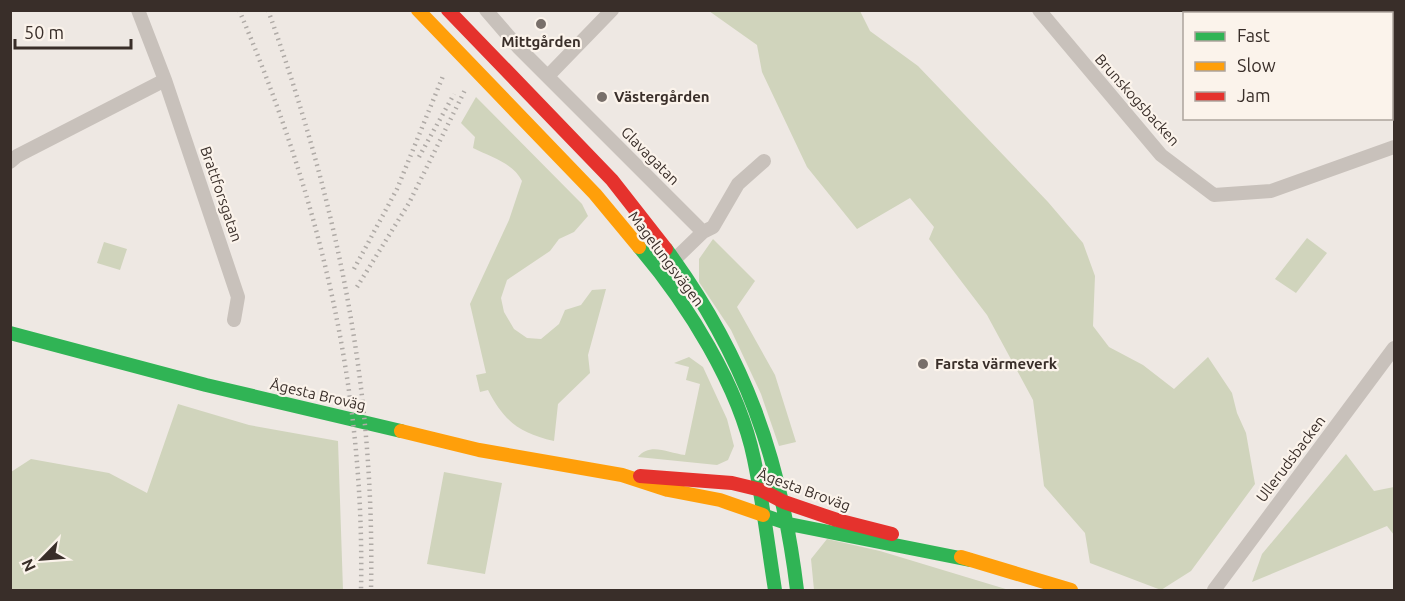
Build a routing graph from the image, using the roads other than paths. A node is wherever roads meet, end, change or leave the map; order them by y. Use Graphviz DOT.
graph roads {
  1 [pos="138,10"];
  2 [pos="418,10"];
  3 [pos="448,10"];
  4 [pos="486,10"];
  5 [pos="612,10"];
  6 [pos="1039,10"];
  7 [pos="548,76"];
  8 [pos="165,80"];
  9 [pos="1395,147"];
  10 [pos="13,156"];
  11 [pos="764,162"];
  12 [pos="703,232"];
  13 [pos="675,259"];
  14 [pos="234,320"];
  15 [pos="10,333"];
  16 [pos="1395,348"];
  17 [pos="622,475"];
  18 [pos="761,490"];
  19 [pos="784,502"];
  20 [pos="764,514"];
  21 [pos="789,524"];
  22 [pos="970,561"];
  23 [pos="775,591"];
  24 [pos="797,591"];
  25 [pos="1071,591"];
  26 [pos="1214,591"];
  1 -- 8 [label="street, Brattforsgatan"];
  2 -- 18 [label="main road, Magelungsvägen"];
  3 -- 13 [label="main road, Magelungsvägen"];
  4 -- 7 [label="street, Glavagatan"];
  5 -- 7 [label="street"];
  6 -- 9 [label="street, Brunskogsbacken"];
  7 -- 12 [label="street, Glavagatan"];
  8 -- 10 [label="street"];
  8 -- 14 [label="street, Brattforsgatan"];
  11 -- 12 [label="street"];
  12 -- 13 [label="street"];
  13 -- 19 [label="main road, Magelungsvägen"];
  15 -- 17 [label="main road, Ågesta Broväg"];
  16 -- 26 [label="street, Ullerudsbacken"];
  17 -- 18 [label="main road, Ågesta Broväg"];
  17 -- 20 [label="main road, Ågesta Broväg"];
  18 -- 19 [label="main road, Ågesta Broväg"];
  18 -- 20 [label="main road, Magelungsvägen"];
  19 -- 21 [label="main road, Magelungsvägen"];
  19 -- 22 [label="main road, Ågesta Broväg"];
  20 -- 21 [label="main road, Ågesta Broväg"];
  20 -- 23 [label="main road, Magelungsvägen"];
  21 -- 22 [label="main road, Ågesta Broväg"];
  21 -- 24 [label="main road, Magelungsvägen"];
  22 -- 25 [label="main road, Ågesta Broväg"];
}
